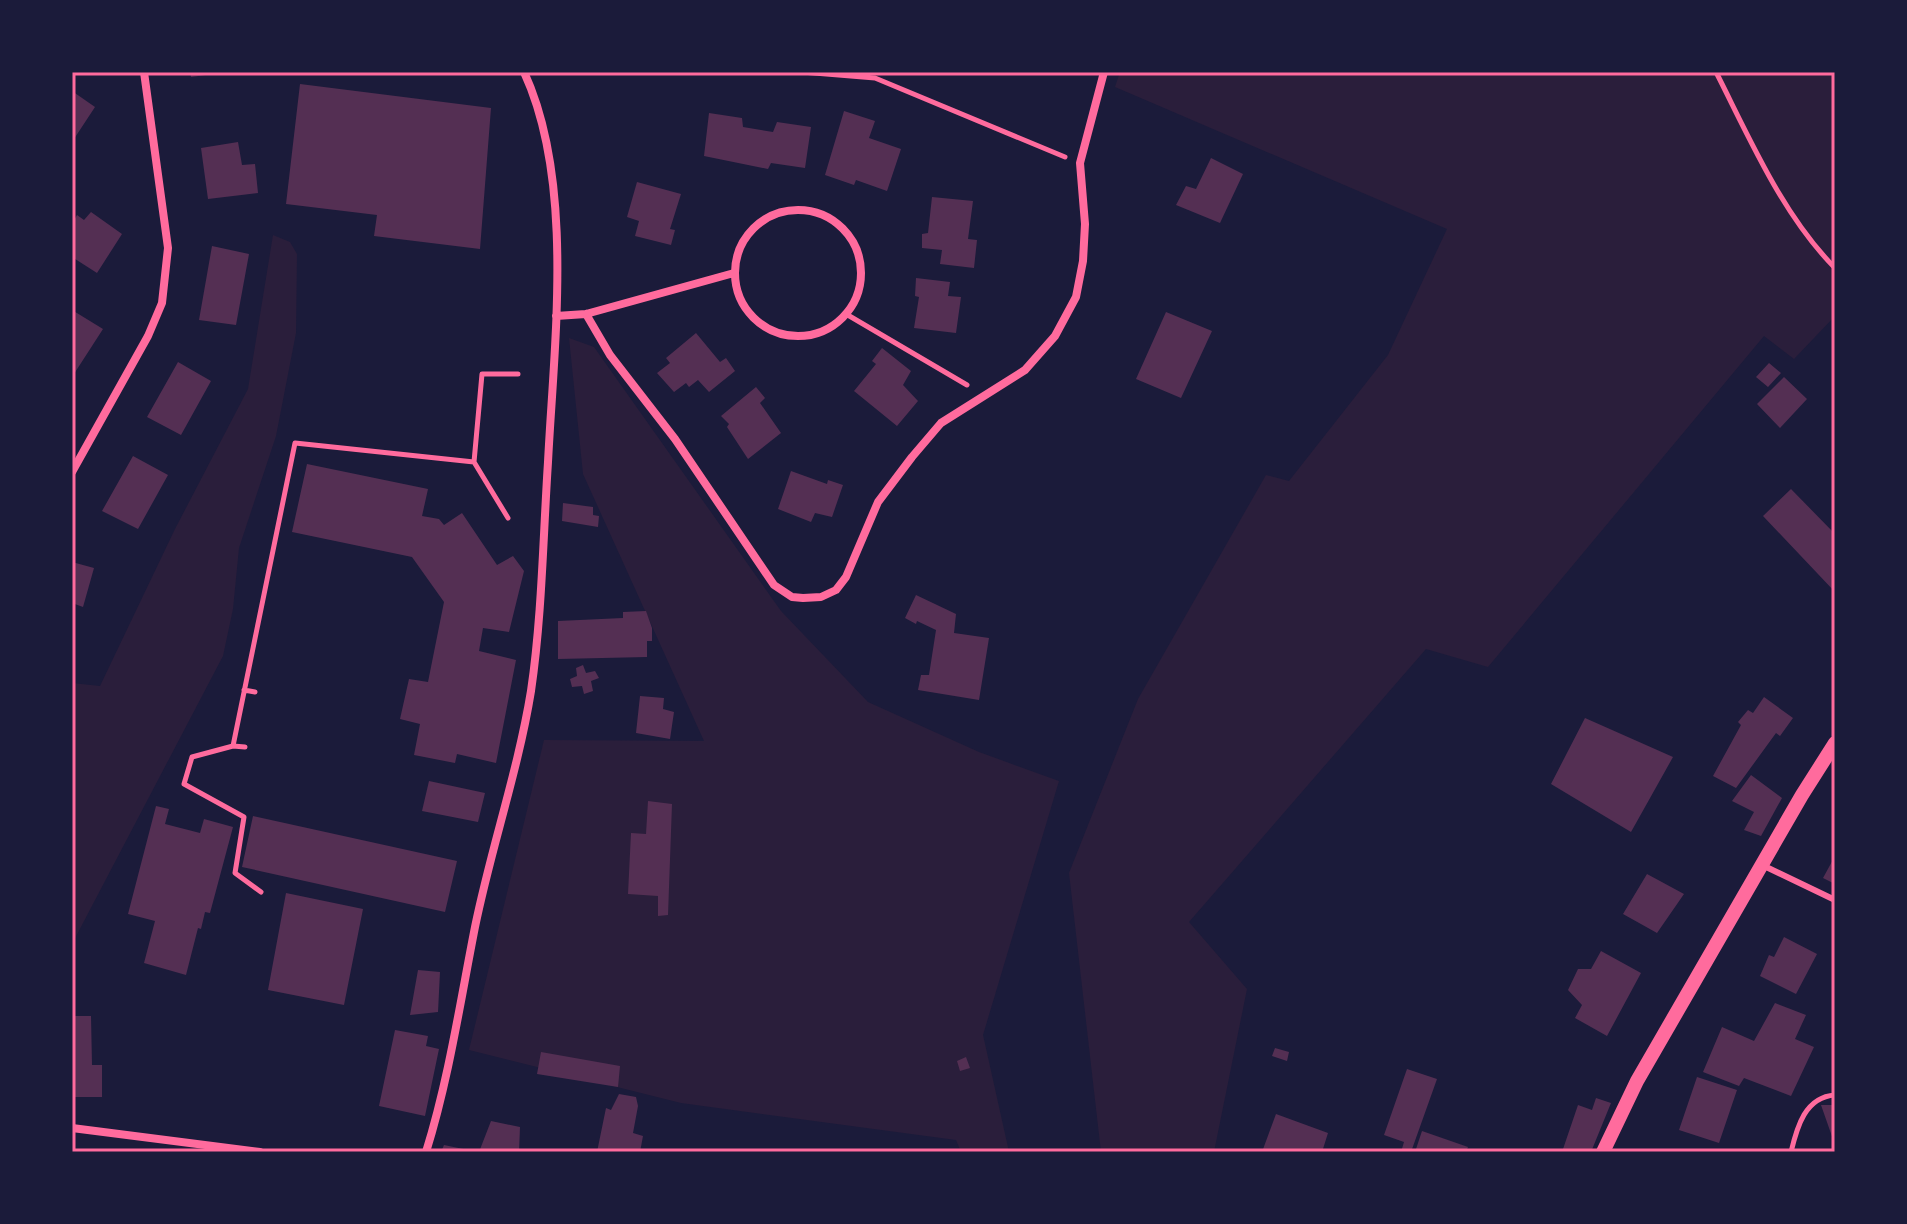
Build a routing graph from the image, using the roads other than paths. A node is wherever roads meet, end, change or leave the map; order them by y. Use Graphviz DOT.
graph roads {
  1 [pos="144,72"];
  2 [pos="524,72"];
  3 [pos="1104,72"];
  4 [pos="734,273"];
  5 [pos="586,314"];
  6 [pos="556,316"];
  7 [pos="72,472"];
  8 [pos="1835,743"];
  9 [pos="1762,865"];
  10 [pos="1835,900"];
  11 [pos="72,1128"];
  12 [pos="260,1152"];
  13 [pos="426,1152"];
  14 [pos="1603,1152"];
  1 -- 7 [label="street"];
  2 -- 6 [label="street"];
  3 -- 5 [label="street"];
  4 -- 4 [label="street"];
  4 -- 5 [label="street"];
  5 -- 6 [label="street"];
  6 -- 13 [label="street"];
  8 -- 9 [label="street"];
  9 -- 10 [label="lane"];
  9 -- 14 [label="street"];
  11 -- 12 [label="street"];
}
